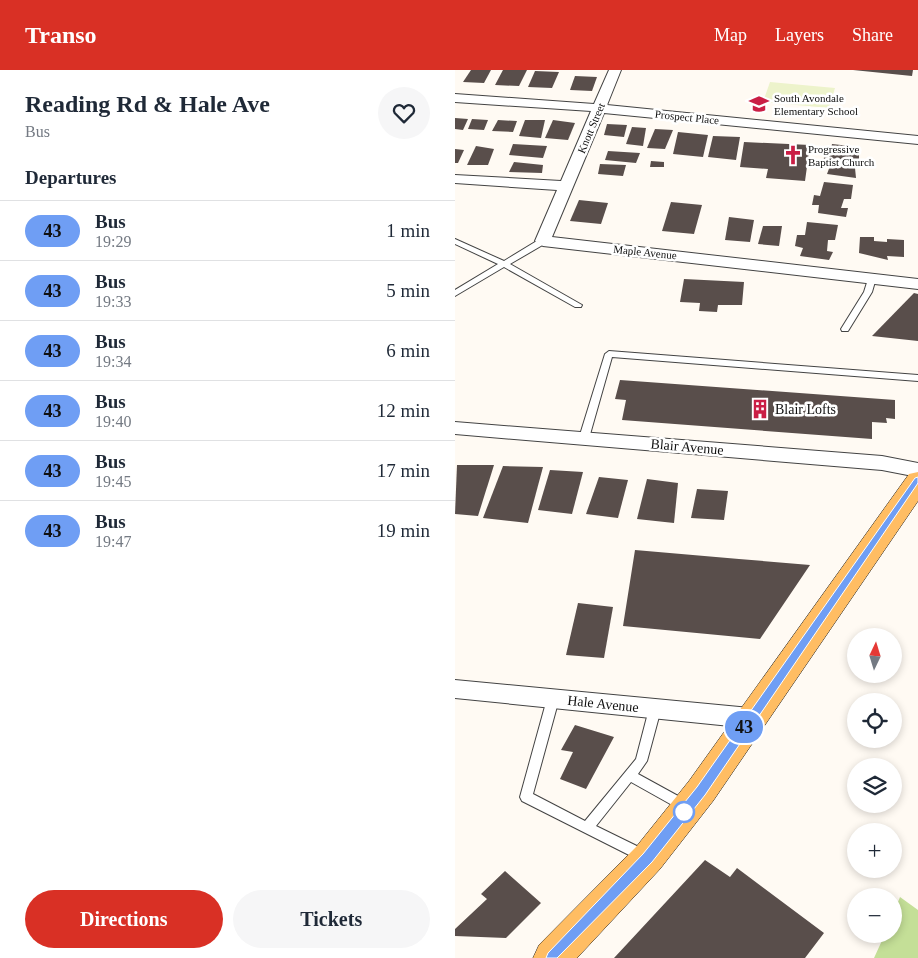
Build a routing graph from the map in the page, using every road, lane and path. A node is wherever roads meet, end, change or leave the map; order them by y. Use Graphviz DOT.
graph roads {
  1 [pos="615,70"];
  2 [pos="455,98"];
  3 [pos="599,108"];
  4 [pos="918,140"];
  5 [pos="455,179"];
  6 [pos="567,186"];
  7 [pos="455,241"];
  8 [pos="543,241"];
  9 [pos="504,264"];
  10 [pos="872,278"];
  11 [pos="918,284"];
  12 [pos="455,294"];
  13 [pos="578,305"];
  14 [pos="845,329"];
  15 [pos="918,378"];
  16 [pos="455,428"];
  17 [pos="584,438"];
  18 [pos="918,470"];
  19 [pos="918,481"];
  20 [pos="455,689"];
  21 [pos="553,699"];
  22 [pos="655,709"];
  23 [pos="750,718"];
  24 [pos="629,775"];
  25 [pos="688,808"];
  26 [pos="587,828"];
  27 [pos="647,858"];
  28 [pos="552,958"];
  1 -- 3 [label="street, Knott Street"];
  2 -- 3 [label="street, Prospect Place"];
  3 -- 4 [label="street, Prospect Place"];
  3 -- 6 [label="street, Knott Street"];
  5 -- 6 [label="street"];
  6 -- 8 [label="street"];
  7 -- 9 [label="lane"];
  8 -- 9 [label="lane"];
  8 -- 10 [label="street, Maple Avenue"];
  9 -- 12 [label="lane"];
  9 -- 13 [label="lane"];
  10 -- 11 [label="street, Maple Avenue"];
  10 -- 14 [label="lane"];
  15 -- 17 [label="lane"];
  16 -- 17 [label="street, Blair Avenue"];
  17 -- 18 [label="street, Blair Avenue"];
  19 -- 23 [label="main road"];
  20 -- 21 [label="street, Hale Avenue"];
  21 -- 22 [label="street, Hale Avenue"];
  21 -- 26 [label="lane"];
  22 -- 23 [label="street, Hale Avenue"];
  22 -- 24 [label="lane"];
  23 -- 25 [label="main road"];
  24 -- 25 [label="lane"];
  24 -- 26 [label="lane"];
  25 -- 27 [label="main road"];
  26 -- 27 [label="lane"];
  27 -- 28 [label="main road"];
}
